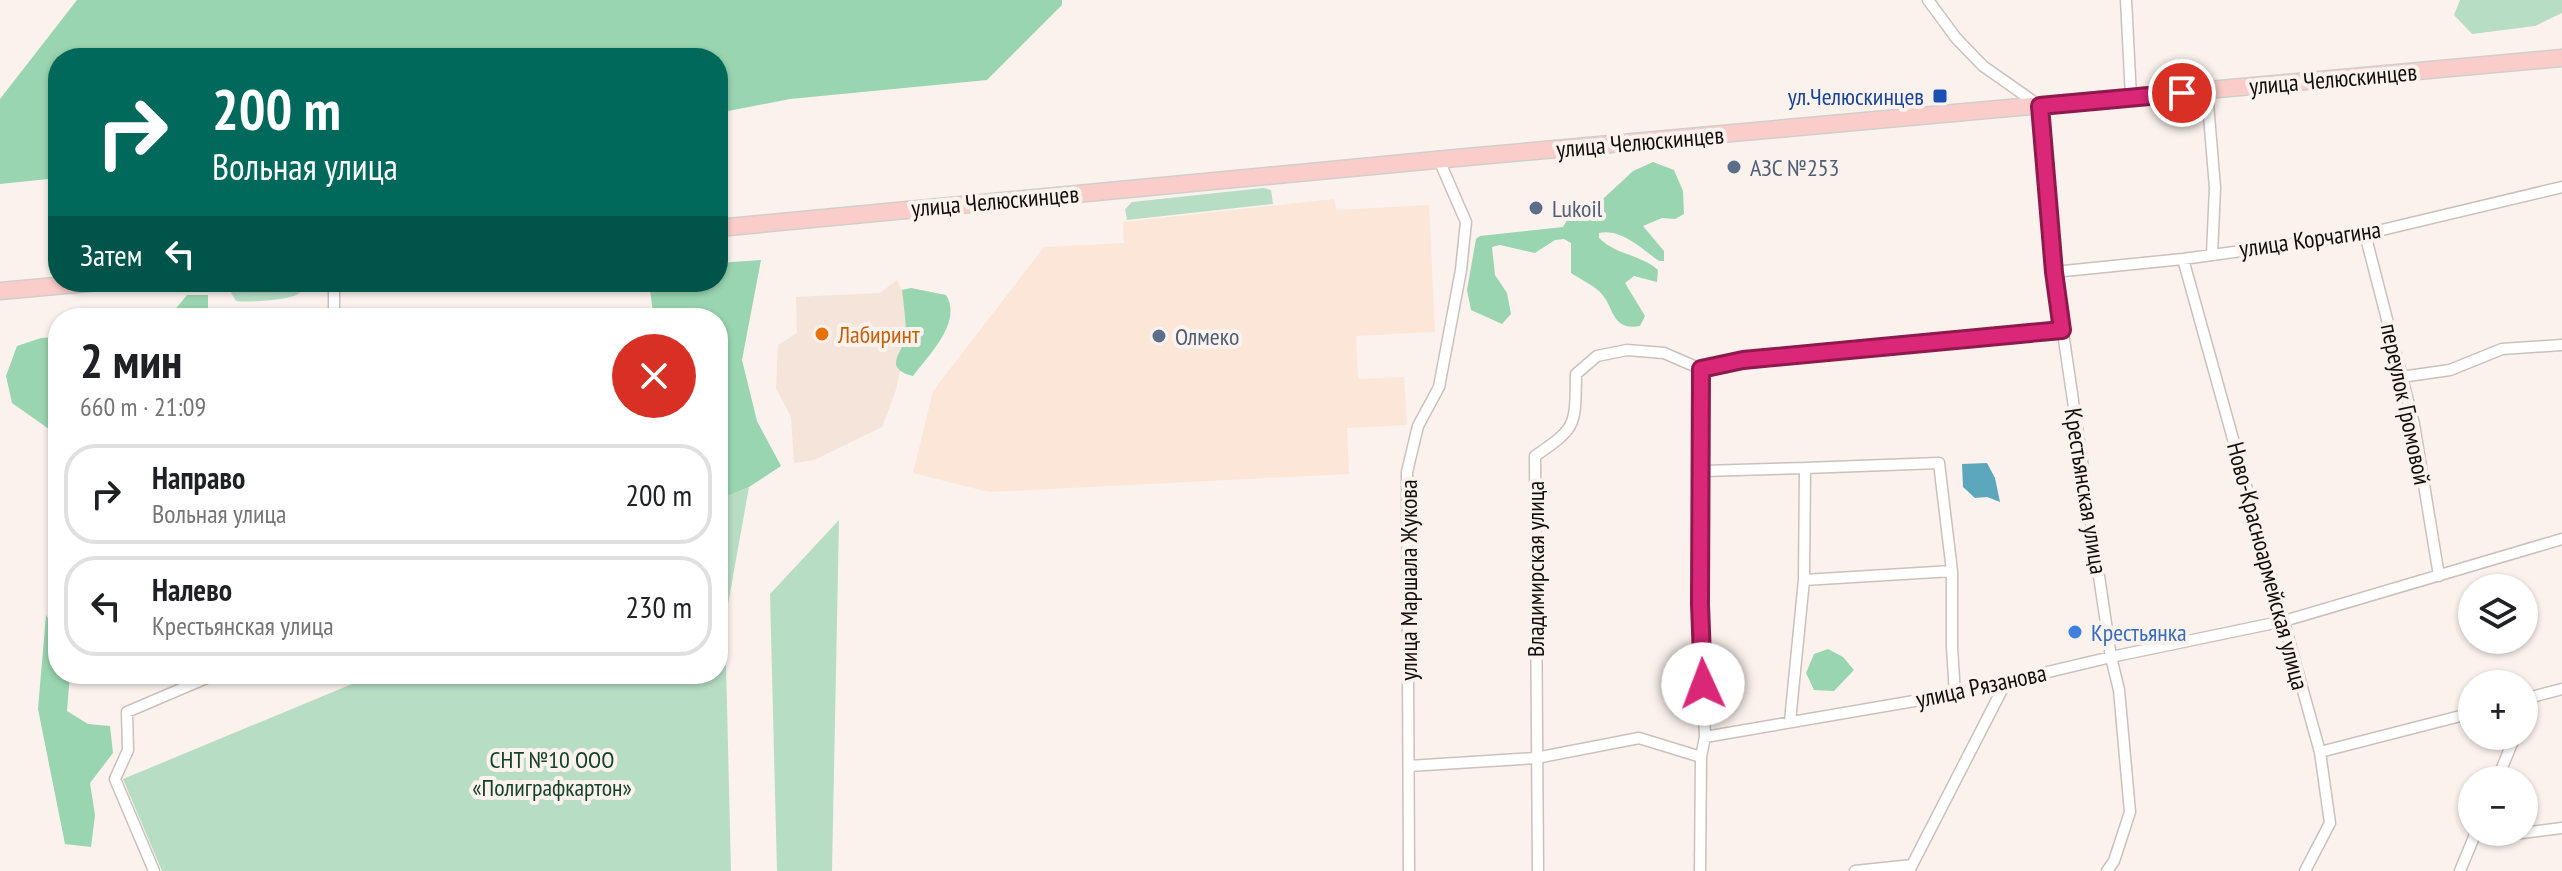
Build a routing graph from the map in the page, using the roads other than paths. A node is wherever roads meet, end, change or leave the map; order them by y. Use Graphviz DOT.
graph roads {
  1 [pos="1928,0"];
  2 [pos="2126,0"];
  3 [pos="2562,58"];
  4 [pos="2207,91"];
  5 [pos="2131,97"];
  6 [pos="2040,106"];
  7 [pos="1439,160"];
  8 [pos="2562,187"];
  9 [pos="728,227"];
  10 [pos="2365,234"];
  11 [pos="2212,254"];
  12 [pos="2183,259"];
  13 [pos="2054,272"];
  14 [pos="48,287"];
  15 [pos="0,291"];
  16 [pos="2062,330"];
  17 [pos="2562,345"];
  18 [pos="1701,369"];
  19 [pos="2401,377"];
  20 [pos="1805,468"];
  21 [pos="1703,471"];
  22 [pos="2562,539"];
  23 [pos="1952,571"];
  24 [pos="2439,576"];
  25 [pos="1804,580"];
  26 [pos="2284,621"];
  27 [pos="2111,657"];
  28 [pos="2006,682"];
  29 [pos="193,684"];
  30 [pos="2562,689"];
  31 [pos="1955,694"];
  32 [pos="2538,695"];
  33 [pos="2458,717"];
  34 [pos="1790,721"];
  35 [pos="1705,737"];
  36 [pos="2320,752"];
  37 [pos="1701,757"];
  38 [pos="1536,758"];
  39 [pos="1409,766"];
  40 [pos="2562,828"];
  41 [pos="2538,831"];
  42 [pos="2470,846"];
  43 [pos="1910,868"];
  44 [pos="154,871"];
  45 [pos="1409,871"];
  46 [pos="1538,871"];
  47 [pos="1700,871"];
  48 [pos="1855,871"];
  49 [pos="2107,871"];
  50 [pos="2305,871"];
  51 [pos="2460,871"];
  1 -- 6 [label="street"];
  2 -- 5 [label="street"];
  3 -- 4 [label="main road, улица Челюскинцев"];
  4 -- 5 [label="main road, улица Челюскинцев"];
  4 -- 11 [label="street"];
  5 -- 6 [label="main road, улица Челюскинцев"];
  6 -- 7 [label="main road, улица Челюскинцев"];
  6 -- 13 [label="street, Крестьянская улица"];
  7 -- 9 [label="main road, улица Челюскинцев"];
  7 -- 39 [label="street, улица Маршала Жукова"];
  8 -- 10 [label="street, улица Корчагина"];
  10 -- 11 [label="street, улица Корчагина"];
  10 -- 19 [label="street, переулок Громовой"];
  11 -- 12 [label="street, улица Корчагина"];
  12 -- 13 [label="street, улица Корчагина"];
  12 -- 26 [label="street, Ново-Красноармейская улица"];
  13 -- 16 [label="street, Крестьянская улица"];
  14 -- 15 [label="main road"];
  16 -- 18 [label="street"];
  16 -- 27 [label="street, Крестьянская улица"];
  17 -- 19 [label="street"];
  18 -- 21 [label="street"];
  18 -- 38 [label="street, Владимирская улица"];
  19 -- 24 [label="street, переулок Громовой"];
  20 -- 21 [label="street"];
  20 -- 23 [label="street"];
  20 -- 25 [label="street"];
  21 -- 35 [label="street"];
  22 -- 24 [label="street, улица Рязанова"];
  23 -- 25 [label="street"];
  23 -- 31 [label="street"];
  24 -- 26 [label="street, улица Рязанова"];
  25 -- 34 [label="street"];
  26 -- 27 [label="street, улица Рязанова"];
  26 -- 36 [label="street, Ново-Красноармейская улица"];
  27 -- 28 [label="street, улица Рязанова"];
  27 -- 49 [label="street, Крестьянская улица"];
  28 -- 31 [label="street, улица Рязанова"];
  28 -- 43 [label="street"];
  29 -- 44 [label="street"];
  30 -- 32 [label="street"];
  31 -- 34 [label="street, улица Рязанова"];
  33 -- 36 [label="street"];
  34 -- 35 [label="street, улица Рязанова"];
  35 -- 37 [label="street"];
  36 -- 50 [label="street, Ново-Красноармейская улица"];
  37 -- 38 [label="street"];
  37 -- 47 [label="street"];
  38 -- 39 [label="street"];
  38 -- 46 [label="street, Владимирская улица"];
  39 -- 45 [label="street, улица Маршала Жукова"];
  40 -- 41 [label="street"];
  42 -- 51 [label="street"];
  43 -- 48 [label="street"];
}
